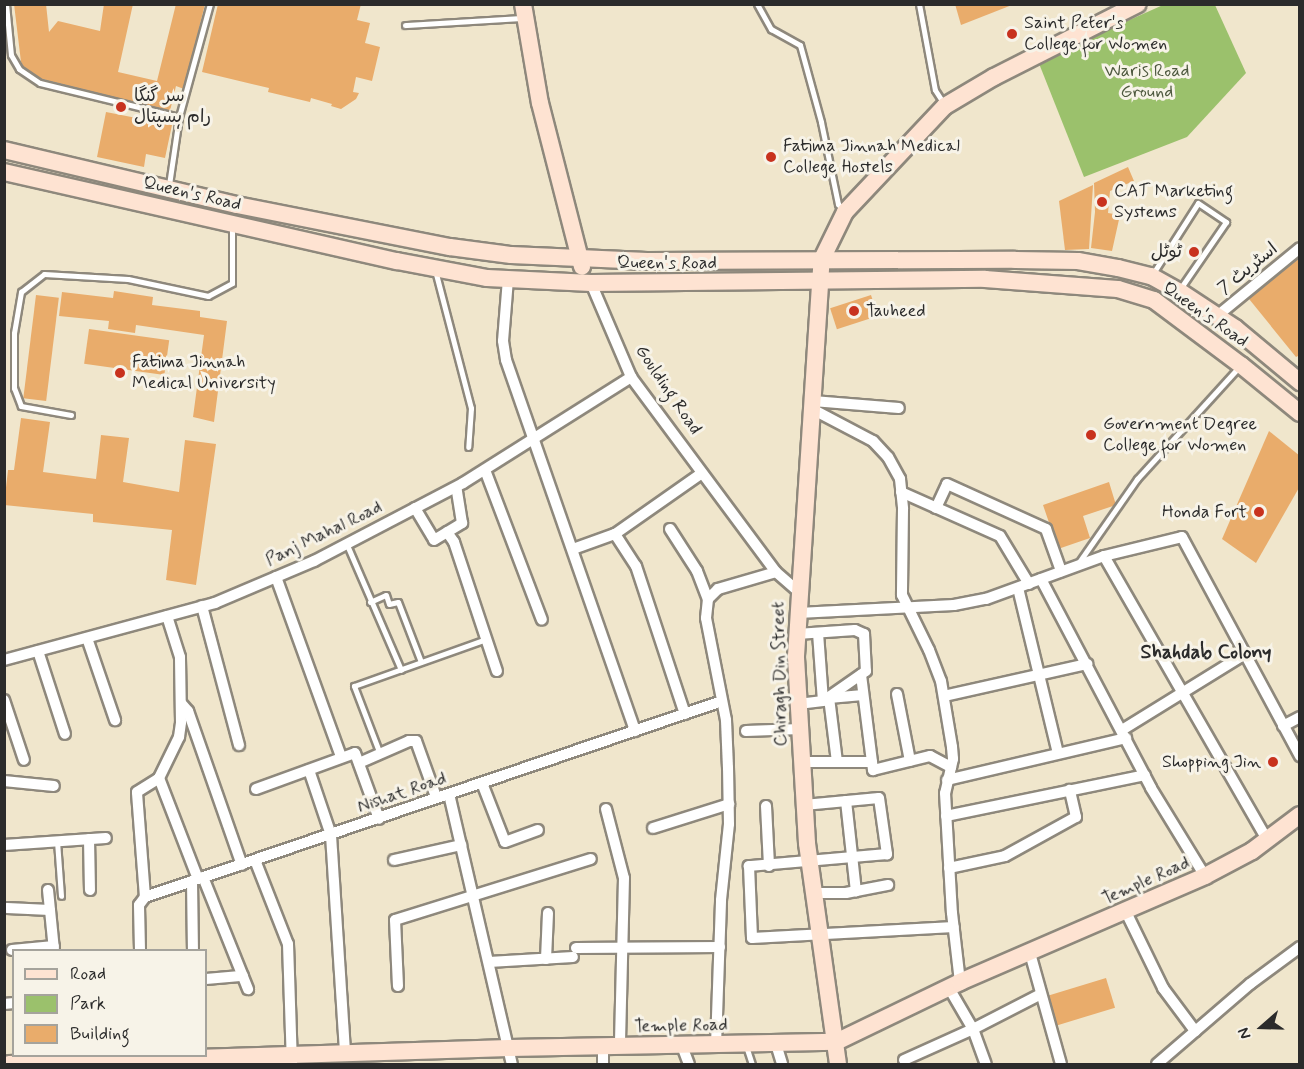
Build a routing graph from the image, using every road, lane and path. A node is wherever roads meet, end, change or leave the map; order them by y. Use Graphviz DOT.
graph roads {
  1 [pos="6,4"];
  2 [pos="210,4"];
  3 [pos="757,4"];
  4 [pos="920,4"];
  5 [pos="1138,4"];
  6 [pos="524,11"];
  7 [pos="405,25"];
  8 [pos="945,106"];
  9 [pos="179,117"];
  10 [pos="4,150"];
  11 [pos="4,172"];
  12 [pos="168,189"];
  13 [pos="845,212"];
  14 [pos="232,223"];
  15 [pos="1299,248"];
  16 [pos="578,259"];
  17 [pos="822,259"];
  18 [pos="434,268"];
  19 [pos="1151,276"];
  20 [pos="508,279"];
  21 [pos="821,281"];
  22 [pos="591,283"];
  23 [pos="1179,291"];
  24 [pos="1217,316"];
  25 [pos="1241,365"];
  26 [pos="632,377"];
  27 [pos="1299,382"];
  28 [pos="812,405"];
  29 [pos="899,408"];
  30 [pos="1299,413"];
  31 [pos="71,415"];
  32 [pos="534,438"];
  33 [pos="468,447"];
  34 [pos="485,470"];
  35 [pos="702,473"];
  36 [pos="456,487"];
  37 [pos="901,492"];
  38 [pos="415,508"];
  39 [pos="936,508"];
  40 [pos="670,529"];
  41 [pos="447,532"];
  42 [pos="615,534"];
  43 [pos="346,543"];
  44 [pos="573,549"];
  45 [pos="1104,556"];
  46 [pos="1076,566"];
  47 [pos="1061,571"];
  48 [pos="776,572"];
  49 [pos="276,577"];
  50 [pos="1041,579"];
  51 [pos="1024,586"];
  52 [pos="799,592"];
  53 [pos="708,599"];
  54 [pos="370,602"];
  55 [pos="202,606"];
  56 [pos="907,607"];
  57 [pos="798,613"];
  58 [pos="167,616"];
  59 [pos="542,620"];
  60 [pos="818,633"];
  61 [pos="797,634"];
  62 [pos="87,638"];
  63 [pos="486,639"];
  64 [pos="38,651"];
  65 [pos="1245,654"];
  66 [pos="4,660"];
  67 [pos="421,662"];
  68 [pos="1087,664"];
  69 [pos="401,670"];
  70 [pos="497,671"];
  71 [pos="861,675"];
  72 [pos="1039,675"];
  73 [pos="1183,693"];
  74 [pos="897,694"];
  75 [pos="863,695"];
  76 [pos="944,696"];
  77 [pos="4,700"];
  78 [pos="826,700"];
  79 [pos="722,702"];
  80 [pos="181,703"];
  81 [pos="798,704"];
  82 [pos="685,714"];
  83 [pos="1299,717"];
  84 [pos="115,720"];
  85 [pos="1283,726"];
  86 [pos="800,729"];
  87 [pos="635,731"];
  88 [pos="746,731"];
  89 [pos="65,734"];
  90 [pos="1124,734"];
  91 [pos="238,745"];
  92 [pos="1059,753"];
  93 [pos="380,754"];
  94 [pos="1299,756"];
  95 [pos="341,757"];
  96 [pos="24,760"];
  97 [pos="910,761"];
  98 [pos="801,762"];
  99 [pos="837,762"];
  100 [pos="872,762"];
  101 [pos="359,763"];
  102 [pos="951,767"];
  103 [pos="309,770"];
  104 [pos="1144,775"];
  105 [pos="159,778"];
  106 [pos="947,780"];
  107 [pos="4,781"];
  108 [pos="482,783"];
  109 [pos="54,786"];
  110 [pos="256,789"];
  111 [pos="1070,790"];
  112 [pos="449,794"];
  113 [pos="436,797"];
  114 [pos="846,801"];
  115 [pos="729,804"];
  116 [pos="804,805"];
  117 [pos="766,806"];
  118 [pos="606,809"];
  119 [pos="946,816"];
  120 [pos="1299,816"];
  121 [pos="379,819"];
  122 [pos="653,828"];
  123 [pos="538,830"];
  124 [pos="331,835"];
  125 [pos="106,837"];
  126 [pos="89,839"];
  127 [pos="1266,840"];
  128 [pos="57,841"];
  129 [pos="461,844"];
  130 [pos="4,845"];
  131 [pos="852,858"];
  132 [pos="591,859"];
  133 [pos="255,860"];
  134 [pos="394,860"];
  135 [pos="810,863"];
  136 [pos="242,865"];
  137 [pos="769,866"];
  138 [pos="949,868"];
  139 [pos="1205,876"];
  140 [pos="198,879"];
  141 [pos="888,885"];
  142 [pos="48,890"];
  143 [pos="90,890"];
  144 [pos="856,891"];
  145 [pos="814,893"];
  146 [pos="473,895"];
  147 [pos="62,896"];
  148 [pos="144,897"];
  149 [pos="7,908"];
  150 [pos="50,910"];
  151 [pos="1125,912"];
  152 [pos="548,913"];
  153 [pos="954,927"];
  154 [pos="820,936"];
  155 [pos="720,947"];
  156 [pos="1299,947"];
  157 [pos="54,948"];
  158 [pos="622,948"];
  159 [pos="33,949"];
  160 [pos="140,949"];
  161 [pos="193,949"];
  162 [pos="1030,953"];
  163 [pos="546,959"];
  164 [pos="489,962"];
  165 [pos="243,976"];
  166 [pos="207,979"];
  167 [pos="955,985"];
  168 [pos="398,986"];
  169 [pos="248,989"];
  170 [pos="1041,994"];
  171 [pos="973,1029"];
  172 [pos="1195,1031"];
  173 [pos="836,1042"];
  174 [pos="745,1044"];
  175 [pos="776,1044"];
  176 [pos="716,1045"];
  177 [pos="620,1046"];
  178 [pos="682,1046"];
  179 [pos="603,1047"];
  180 [pos="509,1048"];
  181 [pos="345,1053"];
  182 [pos="147,1057"];
  183 [pos="66,1059"];
  184 [pos="292,1059"];
  185 [pos="904,1060"];
  186 [pos="164,1061"];
  187 [pos="128,1062"];
  188 [pos="25,1064"];
  189 [pos="9,1065"];
  190 [pos="512,1065"];
  191 [pos="603,1065"];
  192 [pos="688,1065"];
  193 [pos="752,1065"];
  194 [pos="782,1065"];
  195 [pos="838,1065"];
  196 [pos="986,1065"];
  197 [pos="1061,1065"];
  198 [pos="1157,1065"];
  1 -- 9 [label="lane"];
  2 -- 9 [label="lane"];
  3 -- 13 [label="lane"];
  4 -- 8 [label="lane"];
  5 -- 8 [label="street"];
  6 -- 7 [label="lane"];
  6 -- 16 [label="street, Goulding Road"];
  8 -- 13 [label="street"];
  9 -- 12 [label="lane"];
  10 -- 12 [label="street, Queen's Road"];
  11 -- 14 [label="street, Queen's Road"];
  12 -- 16 [label="street, Queen's Road"];
  13 -- 17 [label="street"];
  14 -- 18 [label="street, Queen's Road"];
  14 -- 31 [label="lane"];
  15 -- 24 [label="street, اسٹریٹ 7"];
  16 -- 17 [label="street, Queen's Road"];
  16 -- 22 [label="street, Goulding Road"];
  17 -- 19 [label="street, Queen's Road"];
  17 -- 21 [label="street, Chiragh Din Street"];
  18 -- 20 [label="street, Queen's Road"];
  18 -- 33 [label="lane"];
  19 -- 23 [label="street, Queen's Road"];
  19 -- 23 [label="lane"];
  20 -- 22 [label="street, Queen's Road"];
  20 -- 32 [label="street"];
  21 -- 22 [label="street, Queen's Road"];
  21 -- 25 [label="street, Queen's Road"];
  21 -- 28 [label="street, Chiragh Din Street"];
  22 -- 26 [label="street, Goulding Road"];
  23 -- 24 [label="street, Queen's Road"];
  24 -- 27 [label="street, Queen's Road"];
  25 -- 30 [label="street, Queen's Road"];
  25 -- 46 [label="lane"];
  26 -- 32 [label="street, Panj Mahal Road"];
  26 -- 35 [label="street, Goulding Road"];
  28 -- 29 [label="street"];
  28 -- 37 [label="street"];
  28 -- 52 [label="street, Chiragh Din Street"];
  32 -- 34 [label="street, Panj Mahal Road"];
  32 -- 44 [label="street"];
  34 -- 36 [label="street, Panj Mahal Road"];
  34 -- 59 [label="street"];
  35 -- 42 [label="street"];
  35 -- 48 [label="street, Goulding Road"];
  36 -- 38 [label="street, Panj Mahal Road"];
  36 -- 41 [label="street"];
  37 -- 39 [label="street"];
  37 -- 56 [label="street"];
  38 -- 41 [label="street"];
  38 -- 43 [label="street, Panj Mahal Road"];
  39 -- 47 [label="street"];
  39 -- 51 [label="street"];
  40 -- 53 [label="street"];
  41 -- 63 [label="street"];
  42 -- 44 [label="street"];
  42 -- 82 [label="street"];
  43 -- 49 [label="street, Panj Mahal Road"];
  43 -- 54 [label="lane"];
  44 -- 87 [label="street"];
  45 -- 46 [label="street"];
  45 -- 65 [label="street"];
  45 -- 73 [label="street"];
  46 -- 47 [label="street"];
  47 -- 50 [label="street"];
  48 -- 52 [label="street, Goulding Road"];
  48 -- 53 [label="street"];
  49 -- 55 [label="street, Panj Mahal Road"];
  49 -- 95 [label="street"];
  50 -- 51 [label="street"];
  50 -- 68 [label="street"];
  51 -- 56 [label="street"];
  51 -- 72 [label="street"];
  52 -- 57 [label="street, Chiragh Din Street"];
  53 -- 79 [label="street"];
  54 -- 67 [label="lane"];
  54 -- 69 [label="lane"];
  55 -- 58 [label="street, Panj Mahal Road"];
  55 -- 91 [label="street"];
  56 -- 57 [label="street"];
  56 -- 76 [label="street"];
  57 -- 61 [label="street, Chiragh Din Street"];
  58 -- 62 [label="street, Panj Mahal Road"];
  58 -- 80 [label="street"];
  60 -- 61 [label="street"];
  60 -- 71 [label="street"];
  60 -- 78 [label="street"];
  61 -- 81 [label="street, Chiragh Din Street"];
  62 -- 64 [label="street, Panj Mahal Road"];
  62 -- 84 [label="street"];
  63 -- 67 [label="lane"];
  63 -- 70 [label="street"];
  64 -- 66 [label="street, Panj Mahal Road"];
  64 -- 89 [label="street"];
  65 -- 73 [label="street"];
  65 -- 85 [label="street"];
  67 -- 69 [label="lane"];
  68 -- 72 [label="street"];
  68 -- 90 [label="street"];
  69 -- 93 [label="lane"];
  71 -- 75 [label="street"];
  71 -- 78 [label="street"];
  72 -- 76 [label="street"];
  72 -- 92 [label="street"];
  73 -- 90 [label="street"];
  73 -- 127 [label="street"];
  74 -- 97 [label="street"];
  75 -- 78 [label="street"];
  75 -- 100 [label="street"];
  76 -- 102 [label="street"];
  77 -- 96 [label="street"];
  78 -- 81 [label="street"];
  78 -- 99 [label="street"];
  79 -- 82 [label="street, Nishat Road"];
  79 -- 115 [label="street"];
  80 -- 105 [label="street"];
  80 -- 136 [label="street"];
  81 -- 86 [label="street, Chiragh Din Street"];
  82 -- 87 [label="street, Nishat Road"];
  83 -- 85 [label="street"];
  85 -- 94 [label="street"];
  86 -- 88 [label="street"];
  86 -- 98 [label="street, Chiragh Din Street"];
  87 -- 108 [label="street, Nishat Road"];
  90 -- 92 [label="street"];
  90 -- 104 [label="street"];
  92 -- 106 [label="street"];
  93 -- 101 [label="street"];
  93 -- 113 [label="street"];
  95 -- 101 [label="street"];
  95 -- 103 [label="street"];
  97 -- 100 [label="street"];
  97 -- 102 [label="street"];
  98 -- 99 [label="street"];
  98 -- 116 [label="street, Chiragh Din Street"];
  99 -- 100 [label="street"];
  101 -- 121 [label="street"];
  102 -- 106 [label="street"];
  103 -- 110 [label="street"];
  103 -- 124 [label="street"];
  104 -- 111 [label="street"];
  104 -- 139 [label="street"];
  105 -- 140 [label="street"];
  105 -- 148 [label="street"];
  106 -- 119 [label="street"];
  107 -- 109 [label="street"];
  108 -- 112 [label="street, Nishat Road"];
  108 -- 123 [label="street"];
  111 -- 119 [label="street"];
  111 -- 138 [label="street"];
  112 -- 113 [label="street, Nishat Road"];
  112 -- 129 [label="street"];
  113 -- 121 [label="street, Nishat Road"];
  114 -- 116 [label="street"];
  114 -- 131 [label="street"];
  114 -- 131 [label="street"];
  115 -- 122 [label="street"];
  115 -- 155 [label="street"];
  116 -- 135 [label="street, Chiragh Din Street"];
  117 -- 137 [label="street"];
  118 -- 158 [label="street"];
  119 -- 138 [label="street"];
  120 -- 127 [label="street, Temple Road"];
  121 -- 124 [label="street, Nishat Road"];
  124 -- 133 [label="street, Nishat Road"];
  124 -- 181 [label="street"];
  125 -- 126 [label="street"];
  126 -- 128 [label="street"];
  126 -- 143 [label="street"];
  127 -- 139 [label="street, Temple Road"];
  128 -- 130 [label="street"];
  128 -- 147 [label="lane"];
  129 -- 134 [label="street"];
  129 -- 146 [label="street"];
  131 -- 135 [label="street"];
  131 -- 144 [label="street"];
  132 -- 146 [label="street"];
  133 -- 136 [label="street, Nishat Road"];
  133 -- 184 [label="street"];
  135 -- 137 [label="street"];
  135 -- 145 [label="street, Chiragh Din Street"];
  136 -- 140 [label="street, Nishat Road"];
  137 -- 154 [label="street"];
  138 -- 153 [label="street"];
  139 -- 151 [label="street, Temple Road"];
  140 -- 148 [label="street, Nishat Road"];
  140 -- 161 [label="street"];
  140 -- 165 [label="street"];
  141 -- 144 [label="street"];
  142 -- 150 [label="street"];
  144 -- 145 [label="street"];
  145 -- 154 [label="street, Chiragh Din Street"];
  146 -- 164 [label="street"];
  146 -- 168 [label="street"];
  148 -- 160 [label="street"];
  149 -- 150 [label="street"];
  150 -- 157 [label="street"];
  151 -- 162 [label="street, Temple Road"];
  151 -- 172 [label="street"];
  152 -- 163 [label="street"];
  153 -- 154 [label="street"];
  153 -- 167 [label="street"];
  154 -- 173 [label="street, Chiragh Din Street"];
  155 -- 158 [label="street"];
  155 -- 176 [label="street"];
  156 -- 172 [label="street"];
  157 -- 159 [label="street"];
  158 -- 163 [label="street"];
  158 -- 177 [label="street"];
  162 -- 167 [label="street, Temple Road"];
  162 -- 170 [label="street"];
  163 -- 164 [label="street"];
  164 -- 180 [label="street"];
  165 -- 166 [label="street"];
  165 -- 169 [label="street"];
  167 -- 171 [label="street"];
  167 -- 173 [label="street, Temple Road"];
  170 -- 171 [label="street"];
  170 -- 197 [label="street"];
  171 -- 185 [label="street"];
  171 -- 196 [label="street"];
  172 -- 198 [label="street"];
  173 -- 175 [label="street, Temple Road"];
  173 -- 195 [label="street, Chiragh Din Street"];
  174 -- 175 [label="street, Temple Road"];
  174 -- 176 [label="street, Temple Road"];
  174 -- 193 [label="lane"];
  175 -- 194 [label="street"];
  176 -- 178 [label="street, Temple Road"];
  177 -- 178 [label="street, Temple Road"];
  177 -- 179 [label="street, Temple Road"];
  178 -- 192 [label="street"];
  179 -- 180 [label="street, Temple Road"];
  179 -- 191 [label="street"];
  180 -- 181 [label="street, Temple Road"];
  180 -- 190 [label="street"];
  181 -- 184 [label="street, Temple Road"];
  182 -- 186 [label="street, Temple Road"];
  182 -- 187 [label="street, Temple Road"];
  183 -- 187 [label="street, Temple Road"];
  183 -- 188 [label="street, Temple Road"];
  184 -- 186 [label="street, Temple Road"];
  188 -- 189 [label="street, Temple Road"];
}
